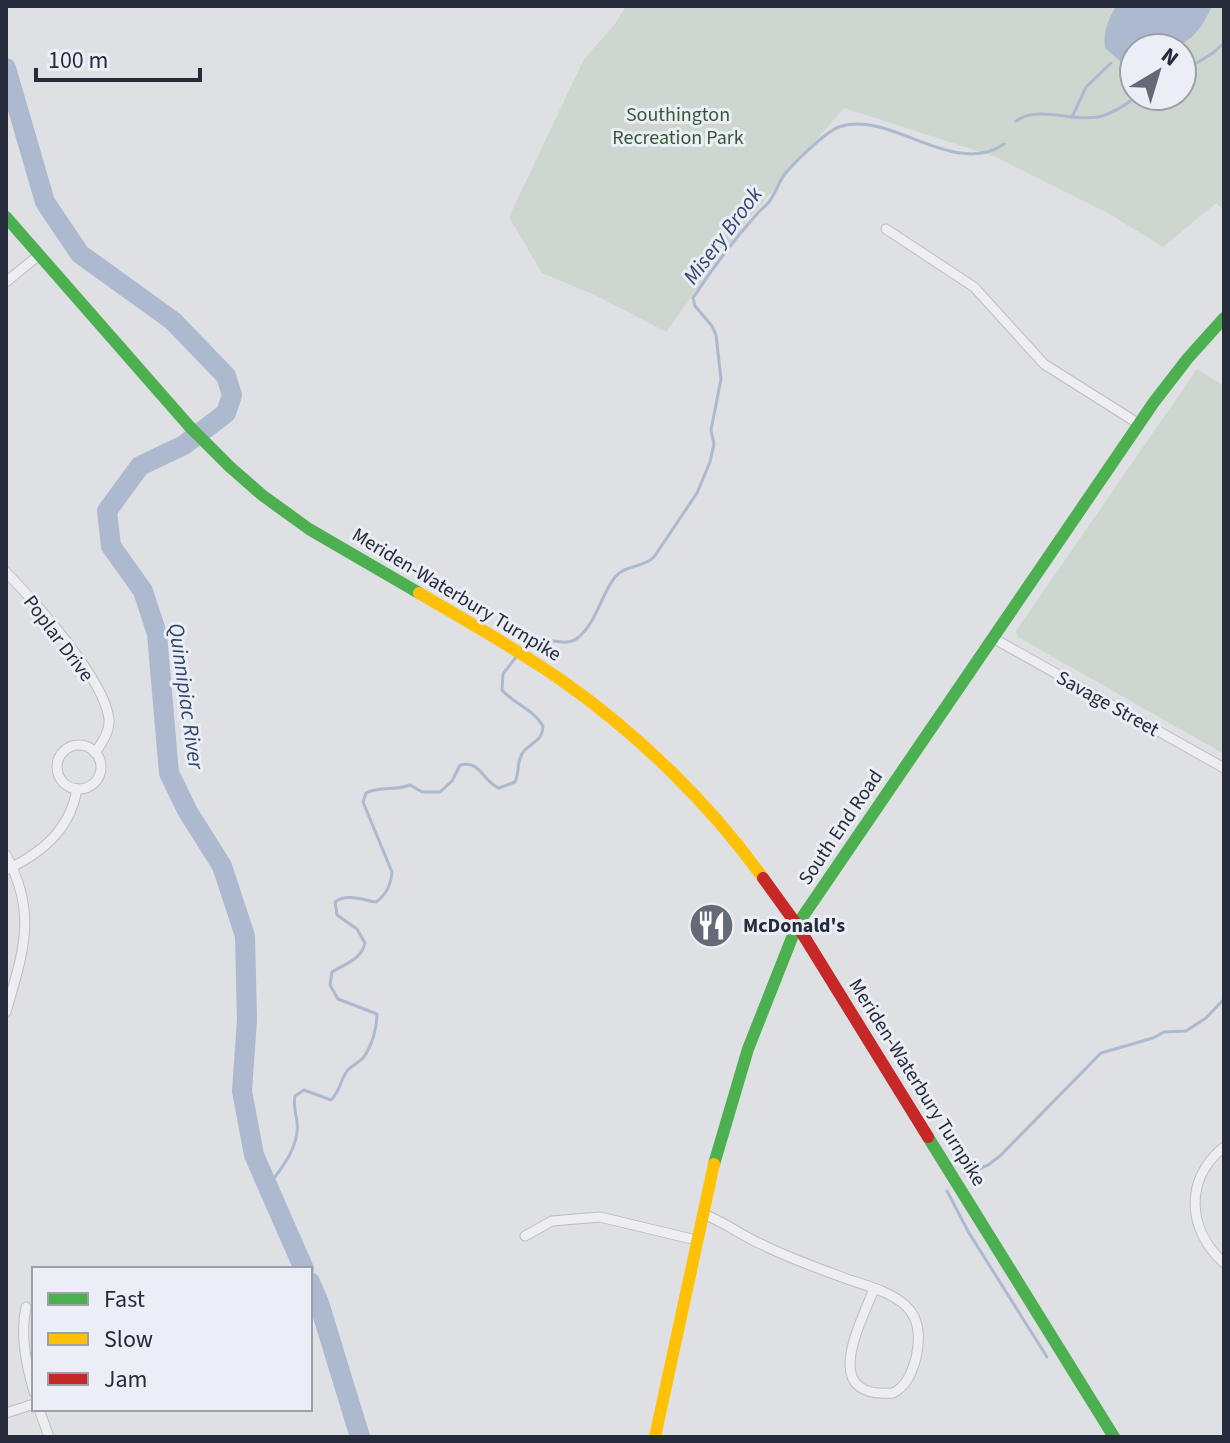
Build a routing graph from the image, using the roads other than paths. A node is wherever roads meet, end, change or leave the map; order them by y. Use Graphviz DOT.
graph roads {
  1 [pos="6,217"];
  2 [pos="886,229"];
  3 [pos="39,255"];
  4 [pos="6,282"];
  5 [pos="1224,318"];
  6 [pos="1139,424"];
  7 [pos="6,572"];
  8 [pos="993,638"];
  9 [pos="95,753"];
  10 [pos="1224,768"];
  11 [pos="77,789"];
  12 [pos="6,855"];
  13 [pos="9,868"];
  14 [pos="797,925"];
  15 [pos="6,1012"];
  16 [pos="1224,1147"];
  17 [pos="703,1214"];
  18 [pos="525,1236"];
  19 [pos="696,1240"];
  20 [pos="1224,1263"];
  21 [pos="874,1289"];
  22 [pos="26,1307"];
  23 [pos="32,1383"];
  24 [pos="32,1405"];
  25 [pos="40,1411"];
  26 [pos="6,1413"];
  27 [pos="49,1437"];
  28 [pos="655,1437"];
  29 [pos="1114,1437"];
  1 -- 3 [label="main road, Meriden-Waterbury Turnpike"];
  2 -- 6 [label="street"];
  3 -- 4 [label="street"];
  3 -- 14 [label="main road, Meriden-Waterbury Turnpike"];
  5 -- 6 [label="main road, South End Road"];
  6 -- 8 [label="main road, South End Road"];
  7 -- 9 [label="street, Poplar Drive"];
  8 -- 10 [label="street, Savage Street"];
  8 -- 14 [label="main road, South End Road"];
  9 -- 11 [label="street"];
  9 -- 11 [label="street"];
  11 -- 13 [label="street"];
  12 -- 13 [label="street"];
  13 -- 15 [label="street"];
  14 -- 17 [label="main road, South End Road"];
  14 -- 29 [label="main road, Meriden-Waterbury Turnpike"];
  16 -- 20 [label="street"];
  17 -- 19 [label="main road, South End Road"];
  17 -- 21 [label="street"];
  18 -- 19 [label="street"];
  19 -- 28 [label="main road, South End Road"];
  21 -- 21 [label="street"];
  22 -- 23 [label="street"];
  24 -- 26 [label="street"];
  25 -- 27 [label="street"];
}
